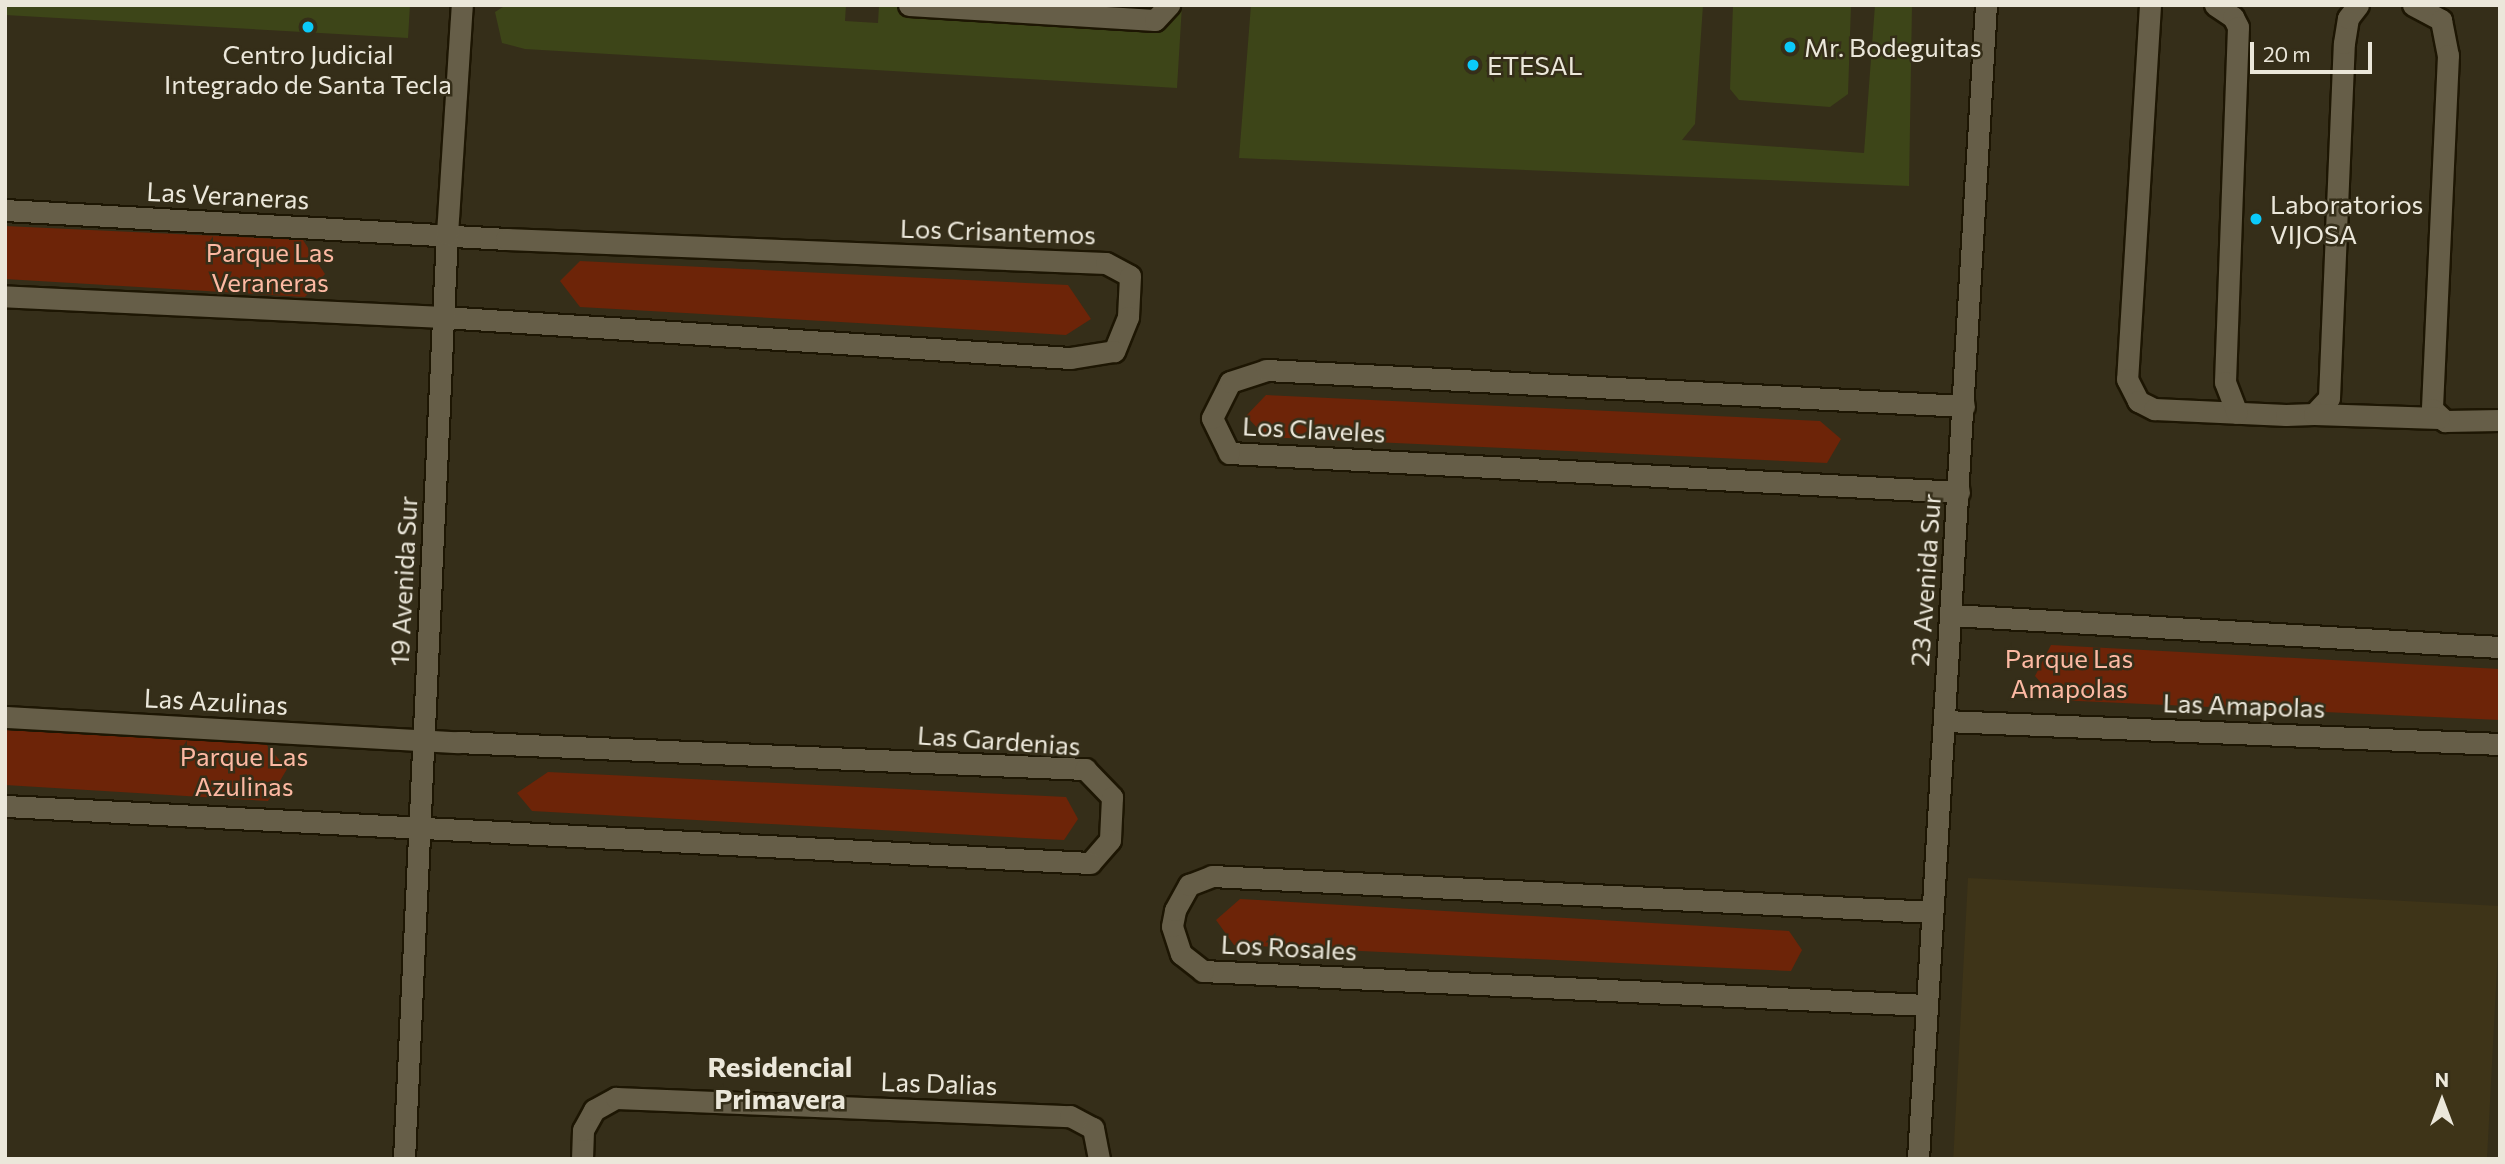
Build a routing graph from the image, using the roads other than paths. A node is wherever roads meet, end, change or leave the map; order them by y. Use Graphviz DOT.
graph roads {
  1 [pos="462,5"];
  2 [pos="909,5"];
  3 [pos="1169,5"];
  4 [pos="1986,5"];
  5 [pos="2150,5"];
  6 [pos="2215,5"];
  7 [pos="2358,5"];
  8 [pos="2413,5"];
  9 [pos="5,210"];
  10 [pos="447,234"];
  11 [pos="5,296"];
  12 [pos="443,317"];
  13 [pos="1965,405"];
  14 [pos="2237,413"];
  15 [pos="2315,414"];
  16 [pos="2439,418"];
  17 [pos="2500,421"];
  18 [pos="1959,492"];
  19 [pos="1951,615"];
  20 [pos="2500,647"];
  21 [pos="5,717"];
  22 [pos="1945,721"];
  23 [pos="424,739"];
  24 [pos="2500,744"];
  25 [pos="5,806"];
  26 [pos="419,825"];
  27 [pos="1932,912"];
  28 [pos="1926,1005"];
  29 [pos="404,1159"];
  30 [pos="582,1159"];
  31 [pos="1099,1159"];
  32 [pos="1918,1159"];
  1 -- 10 [label="street, 19 Avenida Sur"];
  2 -- 3 [label="street"];
  4 -- 13 [label="street, 23 Avenida Sur"];
  5 -- 14 [label="street"];
  6 -- 14 [label="street"];
  7 -- 15 [label="street"];
  8 -- 16 [label="street"];
  9 -- 10 [label="street, Las Veraneras"];
  10 -- 12 [label="street, 19 Avenida Sur"];
  10 -- 12 [label="street, Los Crisantemos"];
  11 -- 12 [label="street"];
  12 -- 23 [label="street, 19 Avenida Sur"];
  13 -- 18 [label="street, 23 Avenida Sur"];
  13 -- 18 [label="street, Los Claveles"];
  14 -- 15 [label="street"];
  15 -- 16 [label="street"];
  16 -- 17 [label="street"];
  18 -- 19 [label="street, 23 Avenida Sur"];
  19 -- 20 [label="street"];
  19 -- 22 [label="street, 23 Avenida Sur"];
  21 -- 23 [label="street, Las Azulinas"];
  22 -- 24 [label="street, Las Amapolas"];
  22 -- 27 [label="street, 23 Avenida Sur"];
  23 -- 26 [label="street, 19 Avenida Sur"];
  23 -- 26 [label="street, Las Gardenias"];
  25 -- 26 [label="street"];
  26 -- 29 [label="street, 19 Avenida Sur"];
  27 -- 28 [label="street, 23 Avenida Sur"];
  27 -- 28 [label="street, Los Rosales"];
  28 -- 32 [label="street, 23 Avenida Sur"];
  30 -- 31 [label="street, Las Dalias"];
}
